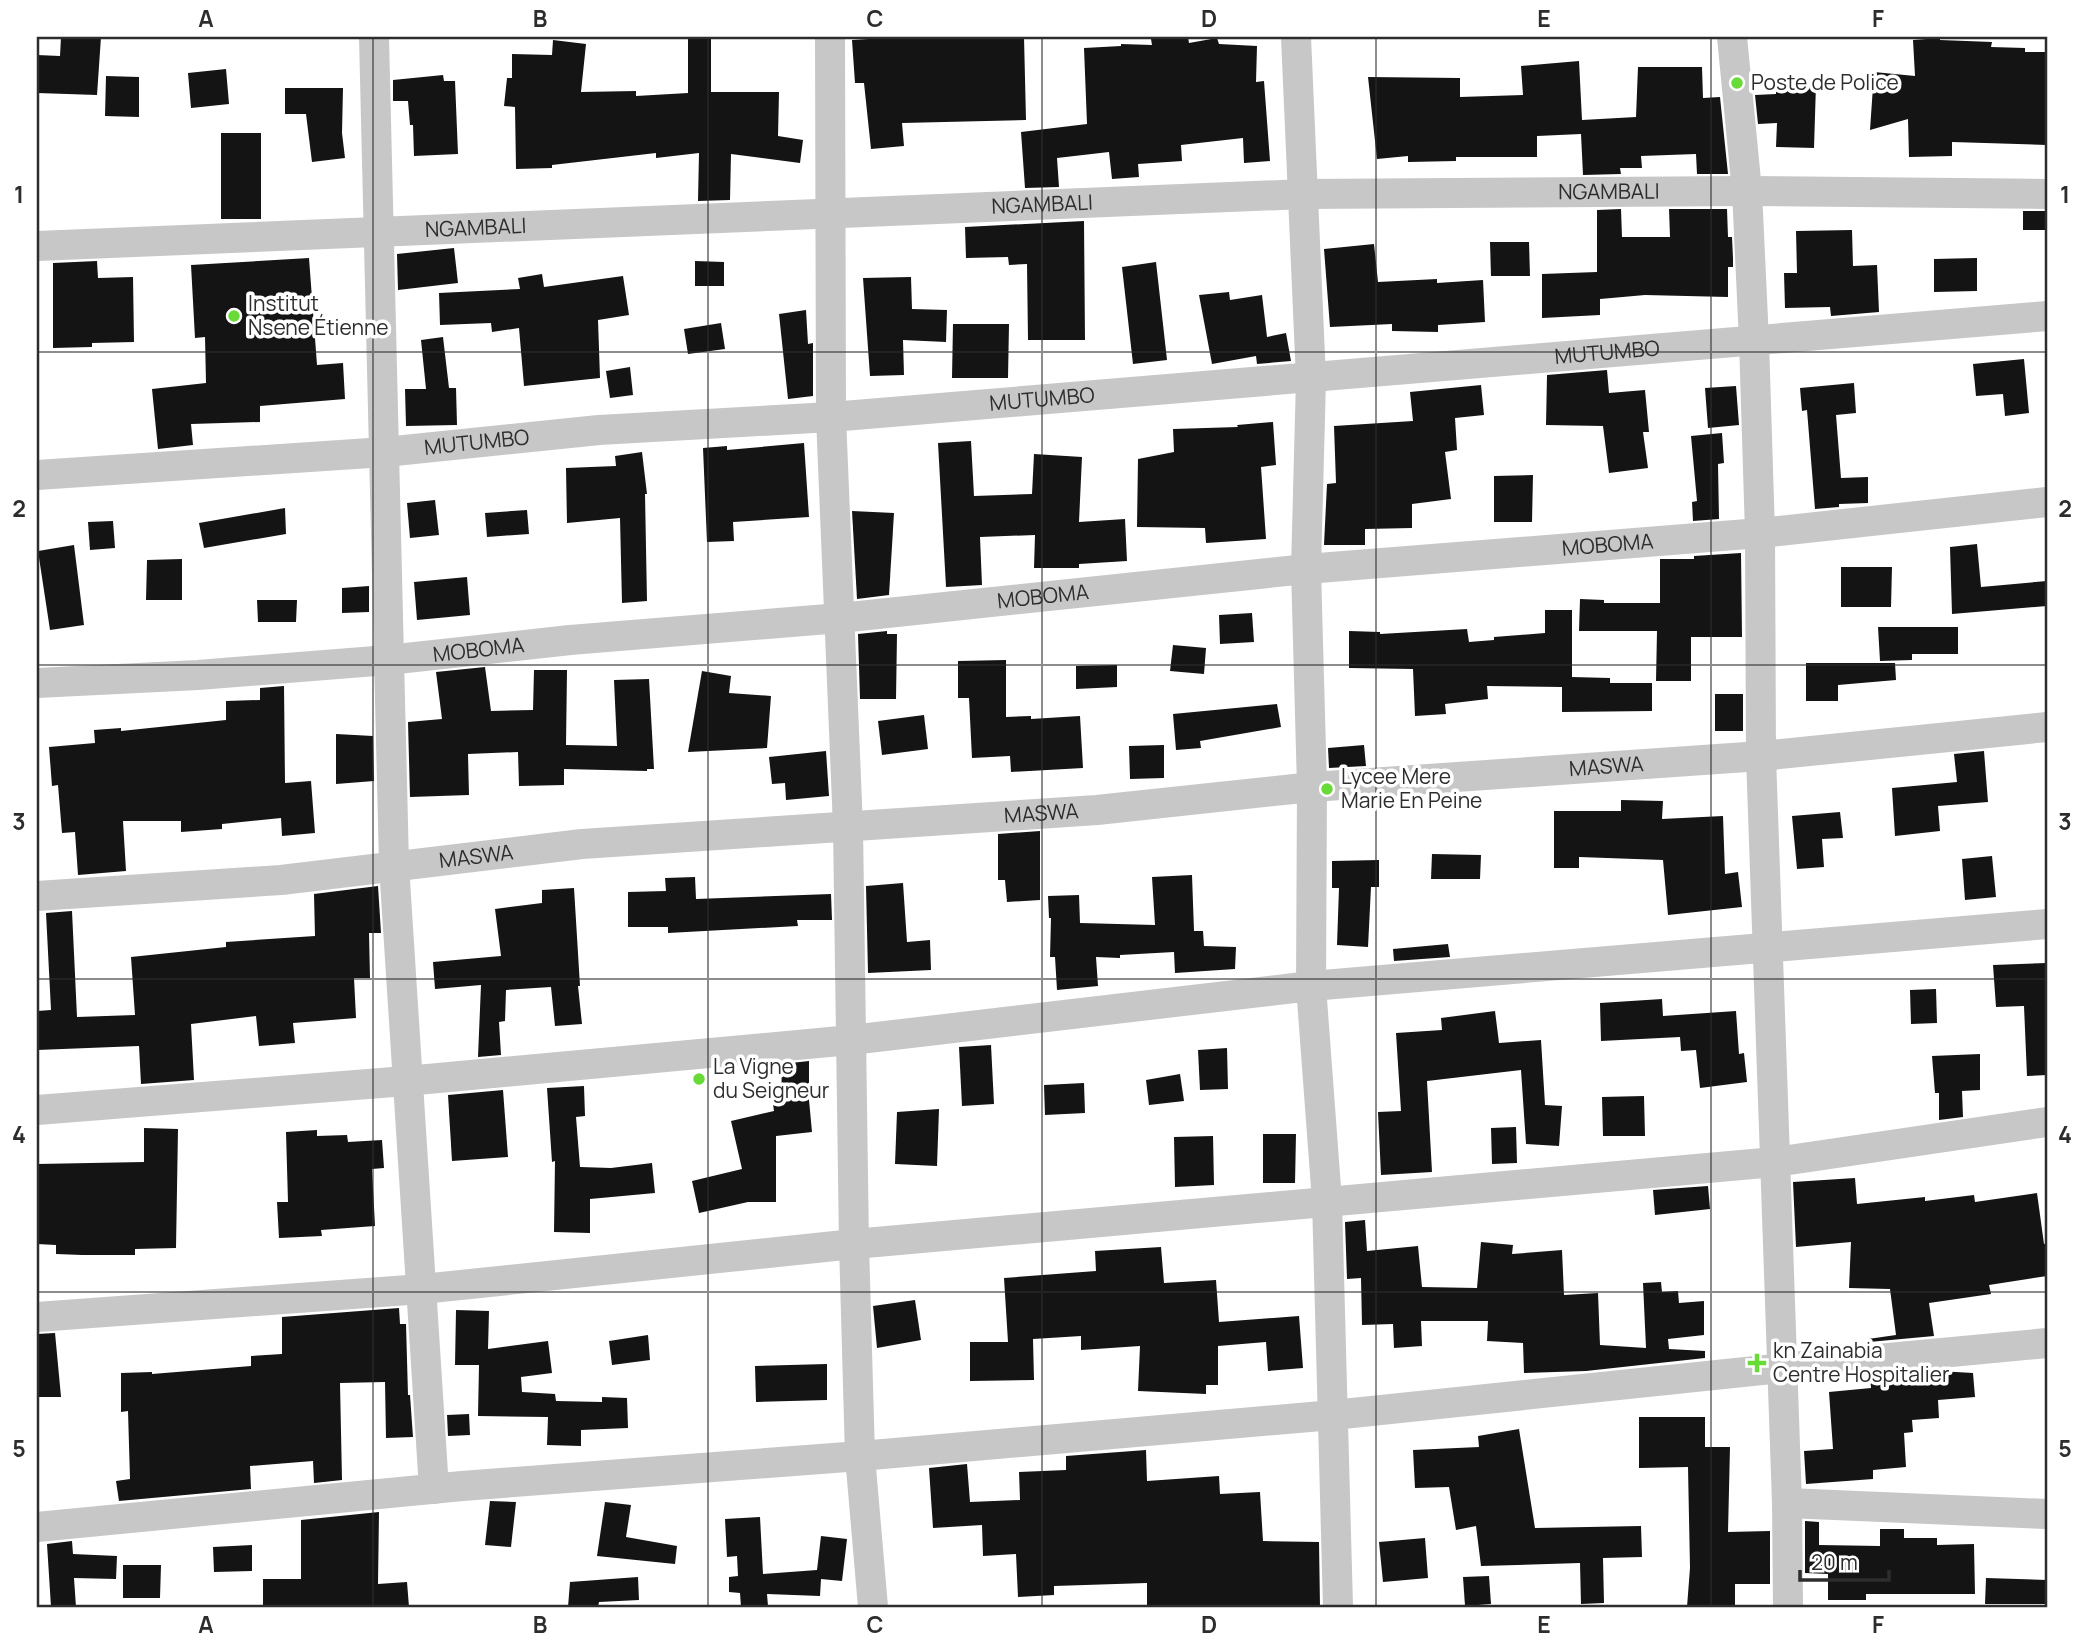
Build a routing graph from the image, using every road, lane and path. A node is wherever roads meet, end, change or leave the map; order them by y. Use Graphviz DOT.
graph roads {
  1 [pos="374,37"];
  2 [pos="830,37"];
  3 [pos="1296,37"];
  4 [pos="1732,37"];
  5 [pos="1748,191"];
  6 [pos="1304,194"];
  7 [pos="2047,194"];
  8 [pos="830,214"];
  9 [pos="378,233"];
  10 [pos="37,246"];
  11 [pos="2047,316"];
  12 [pos="1754,341"];
  13 [pos="1311,379"];
  14 [pos="831,417"];
  15 [pos="385,452"];
  16 [pos="37,475"];
  17 [pos="2047,502"];
  18 [pos="1760,533"];
  19 [pos="1306,569"];
  20 [pos="840,618"];
  21 [pos="388,660"];
  22 [pos="37,683"];
  23 [pos="2047,727"];
  24 [pos="1761,756"];
  25 [pos="1312,787"];
  26 [pos="848,827"];
  27 [pos="394,865"];
  28 [pos="37,896"];
  29 [pos="2047,924"];
  30 [pos="1768,946"];
  31 [pos="1311,986"];
  32 [pos="851,1040"];
  33 [pos="406,1081"];
  34 [pos="37,1110"];
  35 [pos="2047,1122"];
  36 [pos="1775,1162"];
  37 [pos="1327,1201"];
  38 [pos="854,1244"];
  39 [pos="422,1289"];
  40 [pos="37,1317"];
  41 [pos="2047,1343"];
  42 [pos="1782,1367"];
  43 [pos="1333,1415"];
  44 [pos="860,1456"];
  45 [pos="434,1489"];
  46 [pos="1787,1503"];
  47 [pos="2047,1514"];
  48 [pos="37,1527"];
  49 [pos="873,1607"];
  50 [pos="1338,1607"];
  51 [pos="1788,1607"];
  1 -- 9 [label="street"];
  2 -- 8 [label="street"];
  3 -- 6 [label="street"];
  4 -- 5 [label="street"];
  5 -- 6 [label="street, NGAMBALI"];
  5 -- 7 [label="street, NGAMBALI"];
  5 -- 12 [label="street"];
  6 -- 8 [label="street, NGAMBALI"];
  6 -- 13 [label="street"];
  8 -- 9 [label="street, NGAMBALI"];
  8 -- 14 [label="street"];
  9 -- 10 [label="street, NGAMBALI"];
  9 -- 15 [label="street"];
  11 -- 12 [label="street, MUTUMBO"];
  12 -- 13 [label="street, MUTUMBO"];
  12 -- 18 [label="street"];
  13 -- 14 [label="street, MUTUMBO"];
  13 -- 19 [label="street"];
  14 -- 15 [label="street, MUTUMBO"];
  14 -- 20 [label="street"];
  15 -- 16 [label="street, MUTUMBO"];
  15 -- 21 [label="street"];
  17 -- 18 [label="street, MOBOMA"];
  18 -- 19 [label="street, MOBOMA"];
  18 -- 24 [label="street"];
  19 -- 20 [label="street, MOBOMA"];
  19 -- 25 [label="street"];
  20 -- 21 [label="street, MOBOMA"];
  20 -- 26 [label="street"];
  21 -- 22 [label="street, MOBOMA"];
  21 -- 27 [label="street"];
  23 -- 24 [label="street, MASWA"];
  24 -- 25 [label="street, MASWA"];
  24 -- 30 [label="street"];
  25 -- 26 [label="street, MASWA"];
  25 -- 31 [label="street"];
  26 -- 27 [label="street, MASWA"];
  26 -- 32 [label="street"];
  27 -- 28 [label="street, MASWA"];
  27 -- 33 [label="street"];
  29 -- 30 [label="street"];
  30 -- 31 [label="street"];
  30 -- 36 [label="street"];
  31 -- 32 [label="street"];
  31 -- 37 [label="street"];
  32 -- 33 [label="street"];
  32 -- 38 [label="street"];
  33 -- 34 [label="street"];
  33 -- 39 [label="street"];
  35 -- 36 [label="street"];
  36 -- 37 [label="street"];
  36 -- 42 [label="street"];
  37 -- 38 [label="street"];
  37 -- 43 [label="street"];
  38 -- 39 [label="street"];
  38 -- 44 [label="street"];
  39 -- 40 [label="street"];
  39 -- 45 [label="street"];
  41 -- 42 [label="street"];
  42 -- 43 [label="street"];
  42 -- 46 [label="street"];
  43 -- 44 [label="street"];
  43 -- 50 [label="street"];
  44 -- 45 [label="street"];
  44 -- 49 [label="street"];
  45 -- 48 [label="street"];
  46 -- 47 [label="street"];
  46 -- 51 [label="street"];
}
